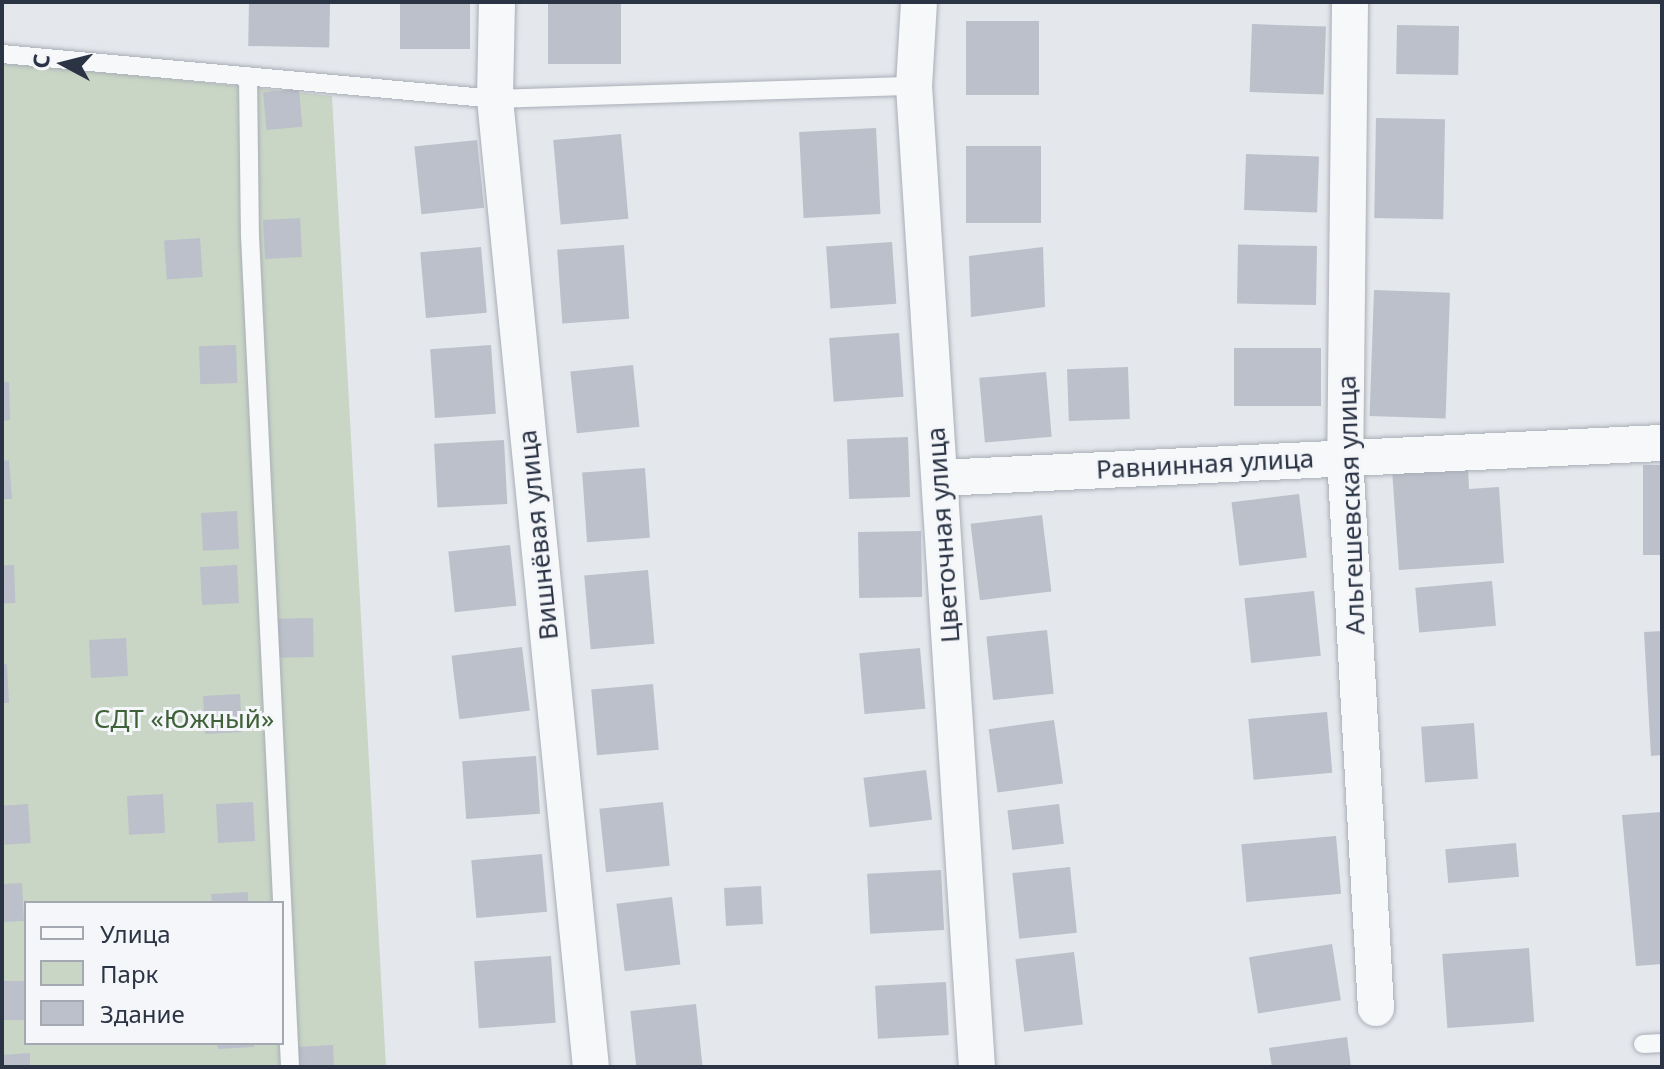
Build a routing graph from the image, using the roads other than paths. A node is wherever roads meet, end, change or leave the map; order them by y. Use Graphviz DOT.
graph roads {
  1 [pos="497,2"];
  2 [pos="919,2"];
  3 [pos="1350,2"];
  4 [pos="2,54"];
  5 [pos="248,76"];
  6 [pos="914,86"];
  7 [pos="495,99"];
  8 [pos="1662,443"];
  9 [pos="1345,456"];
  10 [pos="940,478"];
  11 [pos="282,901"];
  12 [pos="284,942"];
  13 [pos="1376,1008"];
  14 [pos="1662,1043"];
  15 [pos="1643,1044"];
  16 [pos="290,1067"];
  17 [pos="591,1067"];
  18 [pos="977,1067"];
  1 -- 7 [label="street, Вишнёвая улица"];
  2 -- 6 [label="street, Цветочная улица"];
  3 -- 9 [label="street, Альгешевская улица"];
  4 -- 5 [label="lane"];
  5 -- 7 [label="lane"];
  5 -- 11 [label="lane"];
  6 -- 7 [label="lane"];
  6 -- 10 [label="street, Цветочная улица"];
  7 -- 17 [label="street, Вишнёвая улица"];
  8 -- 9 [label="street, Равнинная улица"];
  9 -- 10 [label="street, Равнинная улица"];
  9 -- 13 [label="street, Альгешевская улица"];
  10 -- 18 [label="street, Цветочная улица"];
  12 -- 16 [label="lane"];
  14 -- 15 [label="lane"];
}
